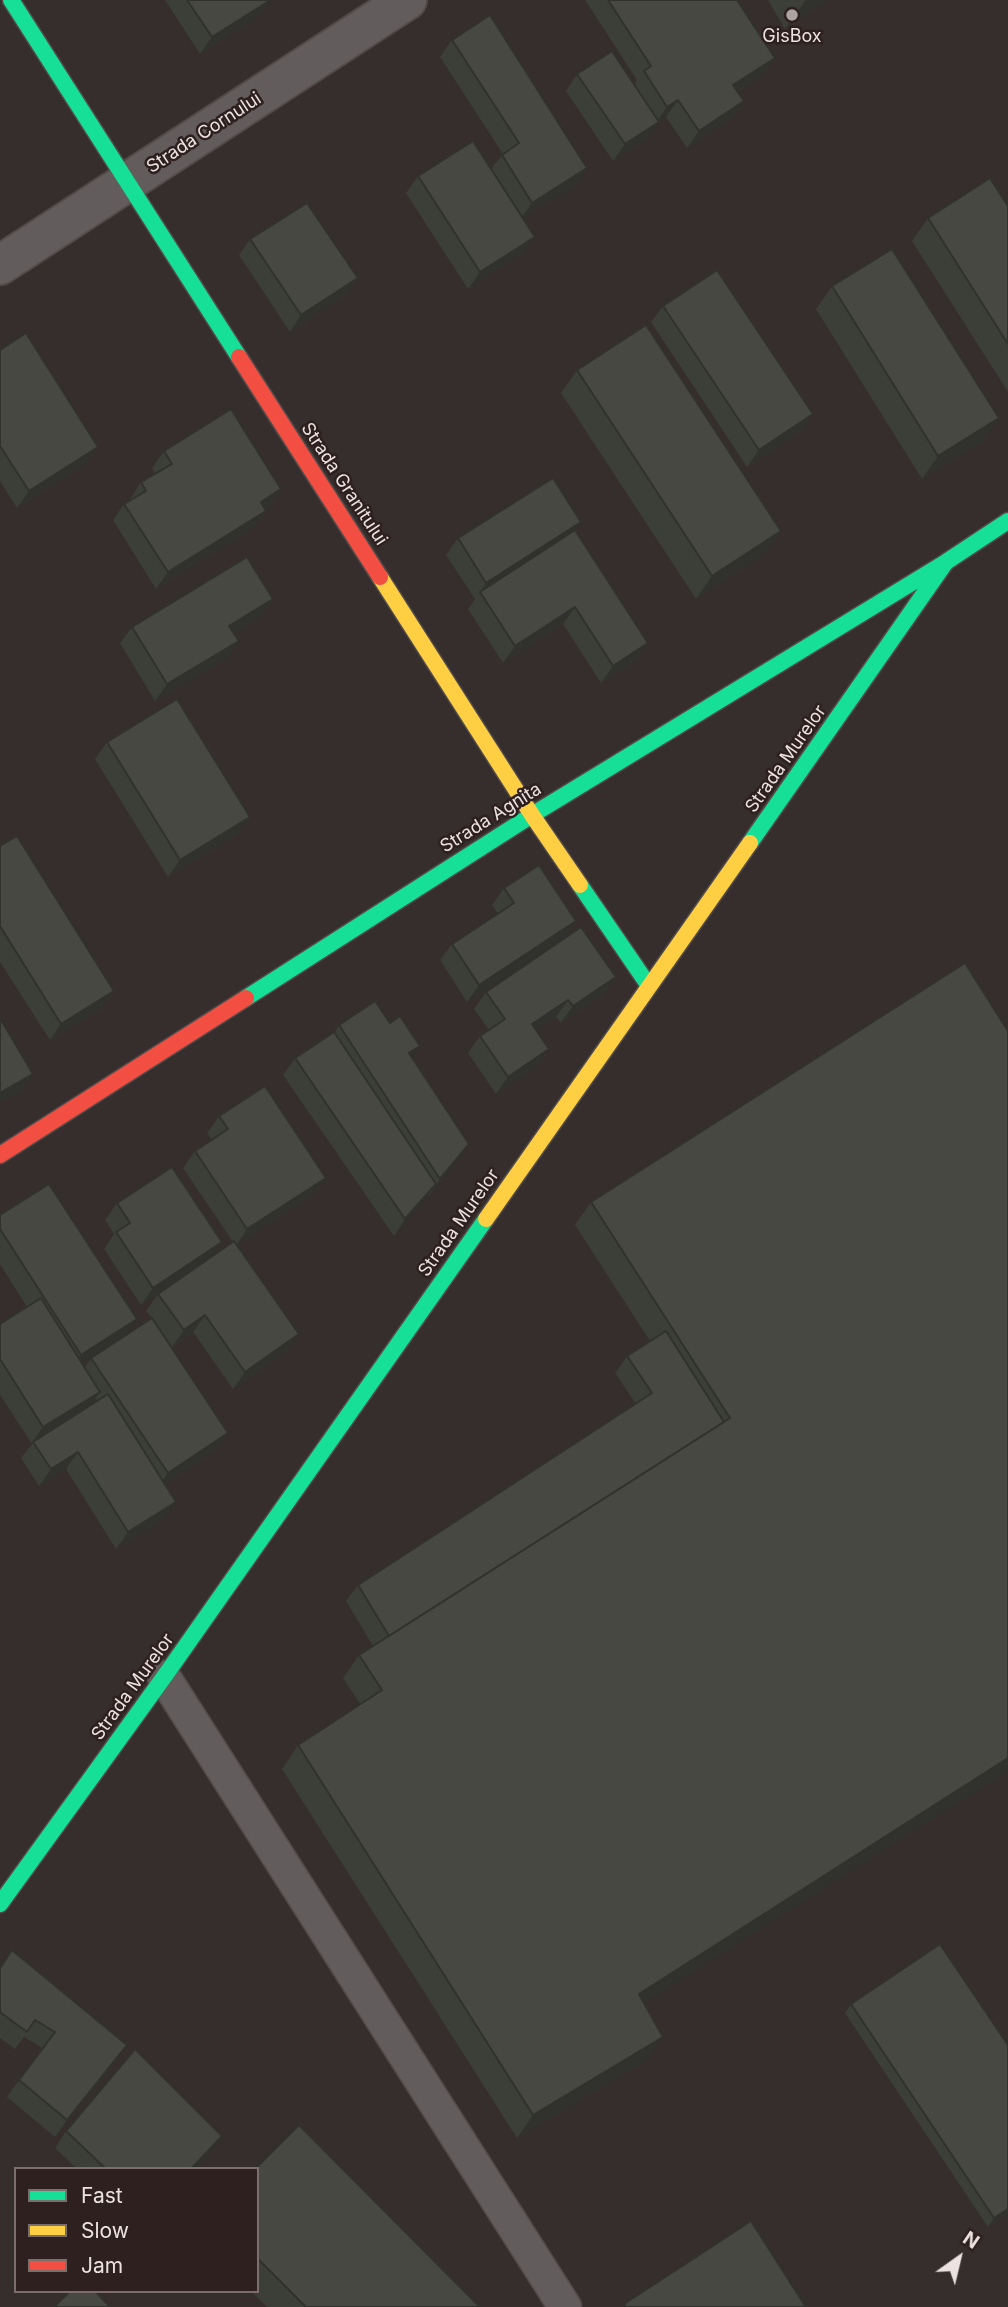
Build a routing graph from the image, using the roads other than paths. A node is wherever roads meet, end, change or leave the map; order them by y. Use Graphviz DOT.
graph roads {
  1 [pos="11,0"];
  2 [pos="407,0"];
  3 [pos="128,182"];
  4 [pos="0,265"];
  5 [pos="1008,521"];
  6 [pos="946,562"];
  7 [pos="532,815"];
  8 [pos="649,986"];
  9 [pos="0,1155"];
  10 [pos="164,1677"];
  11 [pos="0,1904"];
  12 [pos="565,2307"];
  1 -- 3 [label="street, Strada Granitului"];
  2 -- 3 [label="street, Strada Cornului"];
  3 -- 4 [label="street, Strada Cornului"];
  3 -- 7 [label="street, Strada Granitului"];
  5 -- 6 [label="street, Strada Agnita"];
  6 -- 7 [label="street, Strada Agnita"];
  6 -- 8 [label="street, Strada Murelor"];
  7 -- 8 [label="street, Strada Granitului"];
  7 -- 9 [label="street, Strada Agnita"];
  8 -- 10 [label="street, Strada Murelor"];
  10 -- 11 [label="street, Strada Murelor"];
  10 -- 12 [label="lane"];
}
